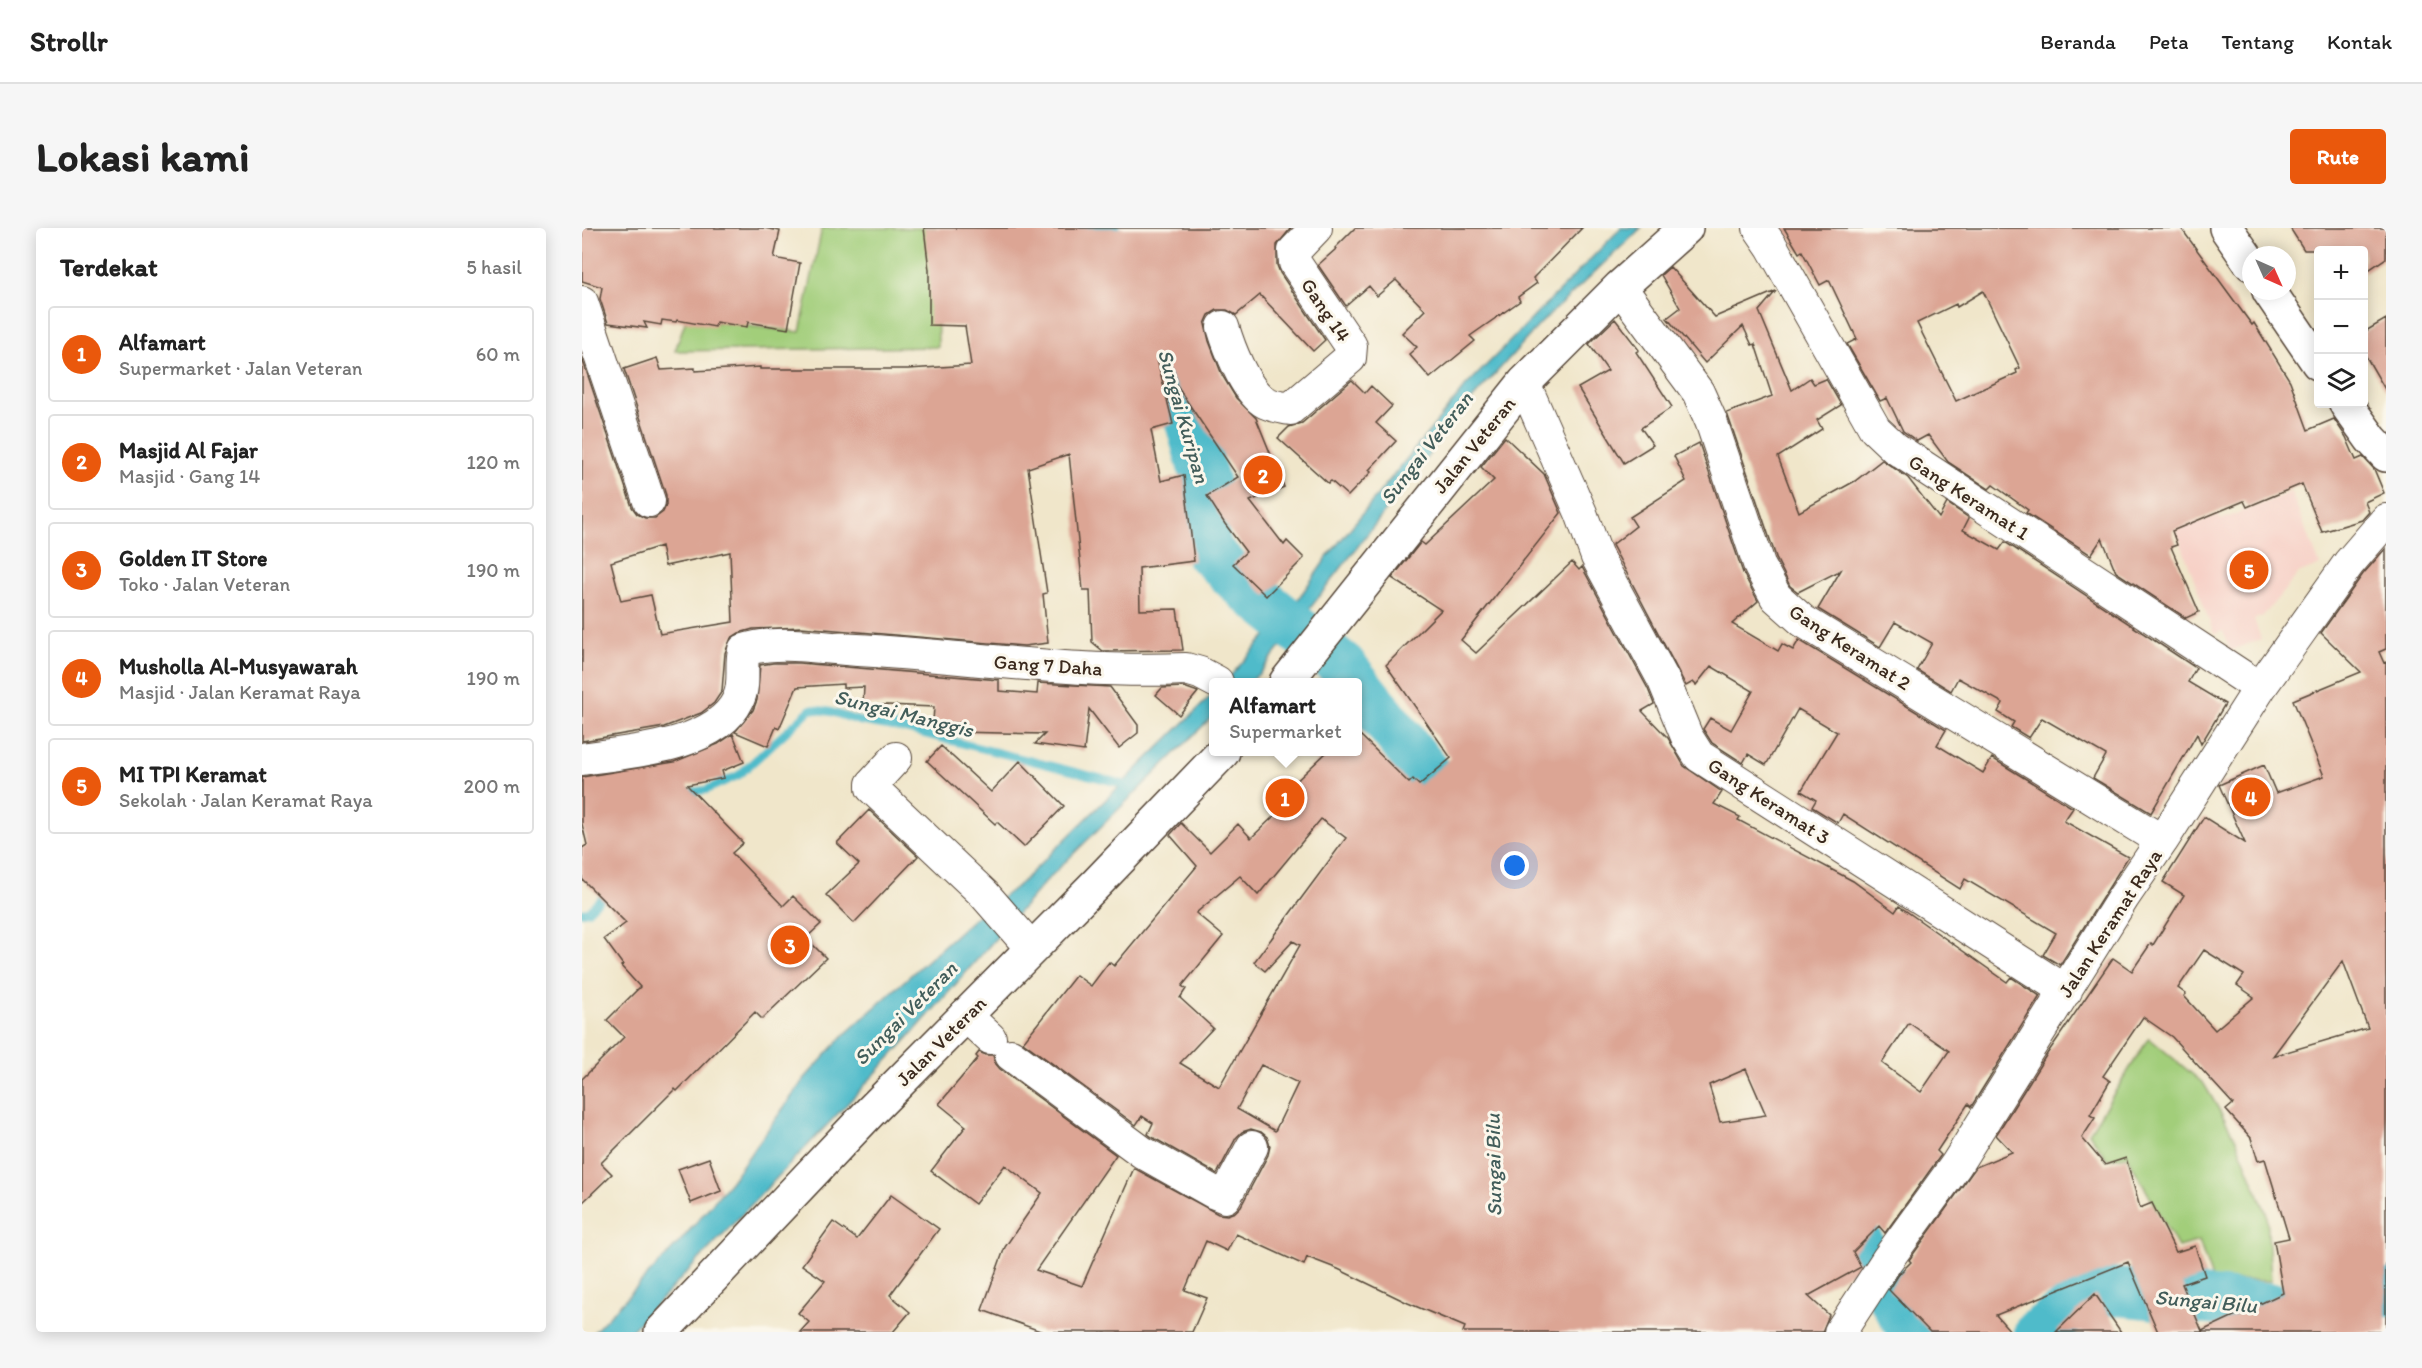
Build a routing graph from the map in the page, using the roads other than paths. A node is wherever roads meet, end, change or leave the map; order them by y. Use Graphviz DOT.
graph roads {
  1 [pos="1316,228"];
  2 [pos="1686,228"];
  3 [pos="1759,228"];
  4 [pos="2226,228"];
  5 [pos="2242,251"];
  6 [pos="1620,287"];
  7 [pos="2276,300"];
  8 [pos="582,302"];
  9 [pos="1223,327"];
  10 [pos="2314,356"];
  11 [pos="1524,383"];
  12 [pos="2349,408"];
  13 [pos="2386,456"];
  14 [pos="649,501"];
  15 [pos="2386,519"];
  16 [pos="1293,675"];
  17 [pos="1209,678"];
  18 [pos="2260,688"];
  19 [pos="1219,756"];
  20 [pos="896,758"];
  21 [pos="582,759"];
  22 [pos="2162,842"];
  23 [pos="1024,939"];
  24 [pos="2066,992"];
  25 [pos="965,1015"];
  26 [pos="1252,1147"];
  27 [pos="661,1332"];
  28 [pos="1840,1332"];
  1 -- 9 [label="street, Gang 14"];
  2 -- 6 [label="main road, Jalan Veteran"];
  3 -- 18 [label="street, Gang Keramat 1"];
  4 -- 5 [label="main road"];
  6 -- 11 [label="main road, Jalan Veteran"];
  6 -- 22 [label="street, Gang Keramat 2"];
  7 -- 10 [label="main road"];
  8 -- 14 [label="street"];
  11 -- 16 [label="main road, Jalan Veteran"];
  11 -- 24 [label="street, Gang Keramat 3"];
  12 -- 13 [label="main road"];
  15 -- 18 [label="street, Jalan Keramat Raya"];
  17 -- 21 [label="street, Gang 7 Daha"];
  18 -- 22 [label="street, Jalan Keramat Raya"];
  19 -- 23 [label="main road, Jalan Veteran"];
  20 -- 23 [label="street"];
  22 -- 24 [label="street, Jalan Keramat Raya"];
  23 -- 25 [label="main road, Jalan Veteran"];
  24 -- 28 [label="street, Jalan Keramat Raya"];
  25 -- 26 [label="street"];
  25 -- 27 [label="main road, Jalan Veteran"];
}
